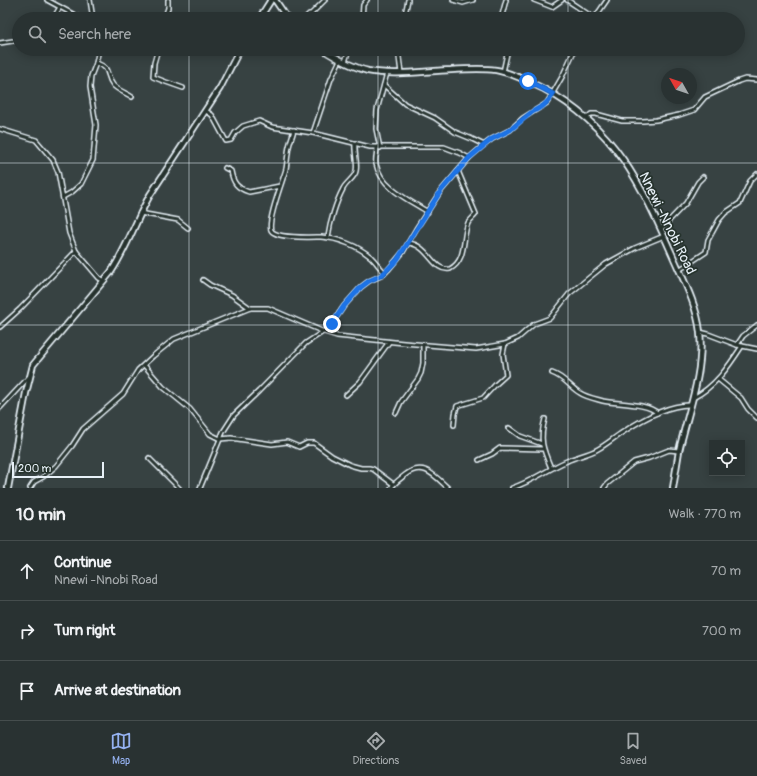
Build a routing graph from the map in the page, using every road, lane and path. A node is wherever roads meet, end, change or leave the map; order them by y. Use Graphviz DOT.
graph roads {
  1 [pos="47,0"];
  2 [pos="90,0"];
  3 [pos="168,0"];
  4 [pos="271,0"];
  5 [pos="275,0"];
  6 [pos="325,0"];
  7 [pos="367,0"];
  8 [pos="408,0"];
  9 [pos="453,0"];
  10 [pos="473,0"];
  11 [pos="506,0"];
  12 [pos="534,0"];
  13 [pos="562,0"];
  14 [pos="567,0"];
  15 [pos="607,0"];
  16 [pos="60,8"];
  17 [pos="57,12"];
  18 [pos="68,12"];
  19 [pos="92,12"];
  20 [pos="167,12"];
  21 [pos="263,12"];
  22 [pos="283,12"];
  23 [pos="313,12"];
  24 [pos="362,12"];
  25 [pos="405,12"];
  26 [pos="503,12"];
  27 [pos="584,12"];
  28 [pos="599,12"];
  29 [pos="12,41"];
  30 [pos="0,43"];
  31 [pos="98,56"];
  32 [pos="156,56"];
  33 [pos="235,56"];
  34 [pos="334,56"];
  35 [pos="345,56"];
  36 [pos="399,56"];
  37 [pos="506,56"];
  38 [pos="572,56"];
  39 [pos="342,61"];
  40 [pos="96,63"];
  41 [pos="503,72"];
  42 [pos="387,73"];
  43 [pos="401,73"];
  44 [pos="757,80"];
  45 [pos="384,85"];
  46 [pos="184,88"];
  47 [pos="553,94"];
  48 [pos="132,97"];
  49 [pos="206,111"];
  50 [pos="587,118"];
  51 [pos="0,129"];
  52 [pos="294,130"];
  53 [pos="313,133"];
  54 [pos="355,143"];
  55 [pos="484,145"];
  56 [pos="379,148"];
  57 [pos="469,158"];
  58 [pos="225,168"];
  59 [pos="458,172"];
  60 [pos="757,174"];
  61 [pos="703,176"];
  62 [pos="280,186"];
  63 [pos="63,197"];
  64 [pos="428,212"];
  65 [pos="140,213"];
  66 [pos="188,228"];
  67 [pos="661,229"];
  68 [pos="664,236"];
  69 [pos="328,237"];
  70 [pos="408,242"];
  71 [pos="76,251"];
  72 [pos="679,270"];
  73 [pos="385,273"];
  74 [pos="202,280"];
  75 [pos="104,281"];
  76 [pos="250,308"];
  77 [pos="757,325"];
  78 [pos="0,327"];
  79 [pos="324,332"];
  80 [pos="700,332"];
  81 [pos="389,342"];
  82 [pos="505,344"];
  83 [pos="423,345"];
  84 [pos="737,345"];
  85 [pos="742,346"];
  86 [pos="757,350"];
  87 [pos="144,365"];
  88 [pos="552,374"];
  89 [pos="30,377"];
  90 [pos="718,379"];
  91 [pos="346,395"];
  92 [pos="693,398"];
  93 [pos="691,406"];
  94 [pos="0,408"];
  95 [pos="396,413"];
  96 [pos="657,413"];
  97 [pos="757,418"];
  98 [pos="545,420"];
  99 [pos="454,425"];
  100 [pos="509,428"];
  101 [pos="220,439"];
  102 [pos="542,444"];
  103 [pos="543,449"];
  104 [pos="679,451"];
  105 [pos="149,458"];
  106 [pos="479,460"];
  107 [pos="551,468"];
  108 [pos="393,484"];
  109 [pos="8,488"];
  110 [pos="30,488"];
  111 [pos="179,488"];
  112 [pos="200,488"];
  113 [pos="391,488"];
  114 [pos="448,488"];
  115 [pos="512,488"];
  116 [pos="604,488"];
  117 [pos="673,488"];
  1 -- 16 [label="street"];
  2 -- 19 [label="street"];
  3 -- 20 [label="street"];
  4 -- 21 [label="main road"];
  5 -- 22 [label="main road"];
  6 -- 23 [label="street"];
  7 -- 24 [label="street"];
  8 -- 25 [label="street"];
  9 -- 10 [label="street"];
  11 -- 26 [label="street"];
  12 -- 13 [label="street"];
  14 -- 27 [label="street"];
  15 -- 28 [label="street"];
  16 -- 17 [label="street"];
  16 -- 18 [label="street"];
  29 -- 30 [label="street"];
  31 -- 40 [label="street"];
  32 -- 46 [label="street"];
  33 -- 49 [label="main road"];
  34 -- 39 [label="main road, Nnewi -Nnobi Road"];
  35 -- 39 [label="street"];
  36 -- 43 [label="street"];
  37 -- 41 [label="street"];
  38 -- 47 [label="street"];
  39 -- 42 [label="main road, Nnewi -Nnobi Road"];
  39 -- 53 [label="street"];
  40 -- 48 [label="street"];
  40 -- 63 [label="street"];
  41 -- 43 [label="main road, Nnewi -Nnobi Road"];
  41 -- 47 [label="main road, Nnewi -Nnobi Road"];
  42 -- 43 [label="main road, Nnewi -Nnobi Road"];
  42 -- 45 [label="street"];
  44 -- 50 [label="street"];
  45 -- 55 [label="street"];
  45 -- 56 [label="street"];
  47 -- 50 [label="main road, Nnewi -Nnobi Road"];
  47 -- 55 [label="street"];
  49 -- 52 [label="street"];
  49 -- 65 [label="main road"];
  50 -- 67 [label="main road, Nnewi -Nnobi Road"];
  51 -- 63 [label="street"];
  52 -- 53 [label="street"];
  52 -- 62 [label="street"];
  53 -- 54 [label="street"];
  54 -- 56 [label="street"];
  54 -- 69 [label="street"];
  55 -- 57 [label="street"];
  56 -- 57 [label="street"];
  56 -- 64 [label="street"];
  57 -- 59 [label="street"];
  58 -- 62 [label="street"];
  59 -- 64 [label="street"];
  59 -- 70 [label="street"];
  60 -- 72 [label="street"];
  61 -- 67 [label="street"];
  62 -- 69 [label="street"];
  63 -- 71 [label="street"];
  64 -- 70 [label="street"];
  65 -- 66 [label="street"];
  65 -- 75 [label="main road"];
  67 -- 68 [label="main road, Nnewi -Nnobi Road"];
  68 -- 72 [label="main road, Nnewi -Nnobi Road"];
  68 -- 82 [label="street"];
  69 -- 73 [label="street"];
  70 -- 73 [label="street"];
  71 -- 75 [label="street"];
  71 -- 78 [label="street"];
  72 -- 80 [label="main road, Nnewi -Nnobi Road"];
  73 -- 79 [label="street"];
  74 -- 76 [label="street"];
  75 -- 89 [label="main road"];
  76 -- 79 [label="street"];
  76 -- 87 [label="street"];
  77 -- 84 [label="street"];
  79 -- 81 [label="street"];
  79 -- 101 [label="street"];
  80 -- 84 [label="street"];
  80 -- 92 [label="main road, Nnewi -Nnobi Road"];
  81 -- 83 [label="street"];
  81 -- 91 [label="street"];
  82 -- 83 [label="street"];
  82 -- 99 [label="street"];
  83 -- 95 [label="street"];
  84 -- 85 [label="street"];
  85 -- 86 [label="street"];
  85 -- 90 [label="street"];
  87 -- 101 [label="street"];
  87 -- 110 [label="street"];
  88 -- 96 [label="street"];
  89 -- 94 [label="street"];
  89 -- 109 [label="main road"];
  90 -- 92 [label="street"];
  90 -- 97 [label="street"];
  92 -- 93 [label="main road, Nnewi -Nnobi Road"];
  93 -- 96 [label="street"];
  93 -- 104 [label="main road, Nnewi -Nnobi Road"];
  96 -- 107 [label="street"];
  98 -- 102 [label="street"];
  100 -- 102 [label="street"];
  101 -- 108 [label="street"];
  101 -- 112 [label="street"];
  102 -- 103 [label="street"];
  103 -- 106 [label="street"];
  103 -- 107 [label="street"];
  104 -- 116 [label="street"];
  104 -- 117 [label="main road, Nnewi -Nnobi Road"];
  105 -- 111 [label="street"];
  107 -- 115 [label="street"];
  108 -- 113 [label="street"];
  108 -- 114 [label="street"];
}
